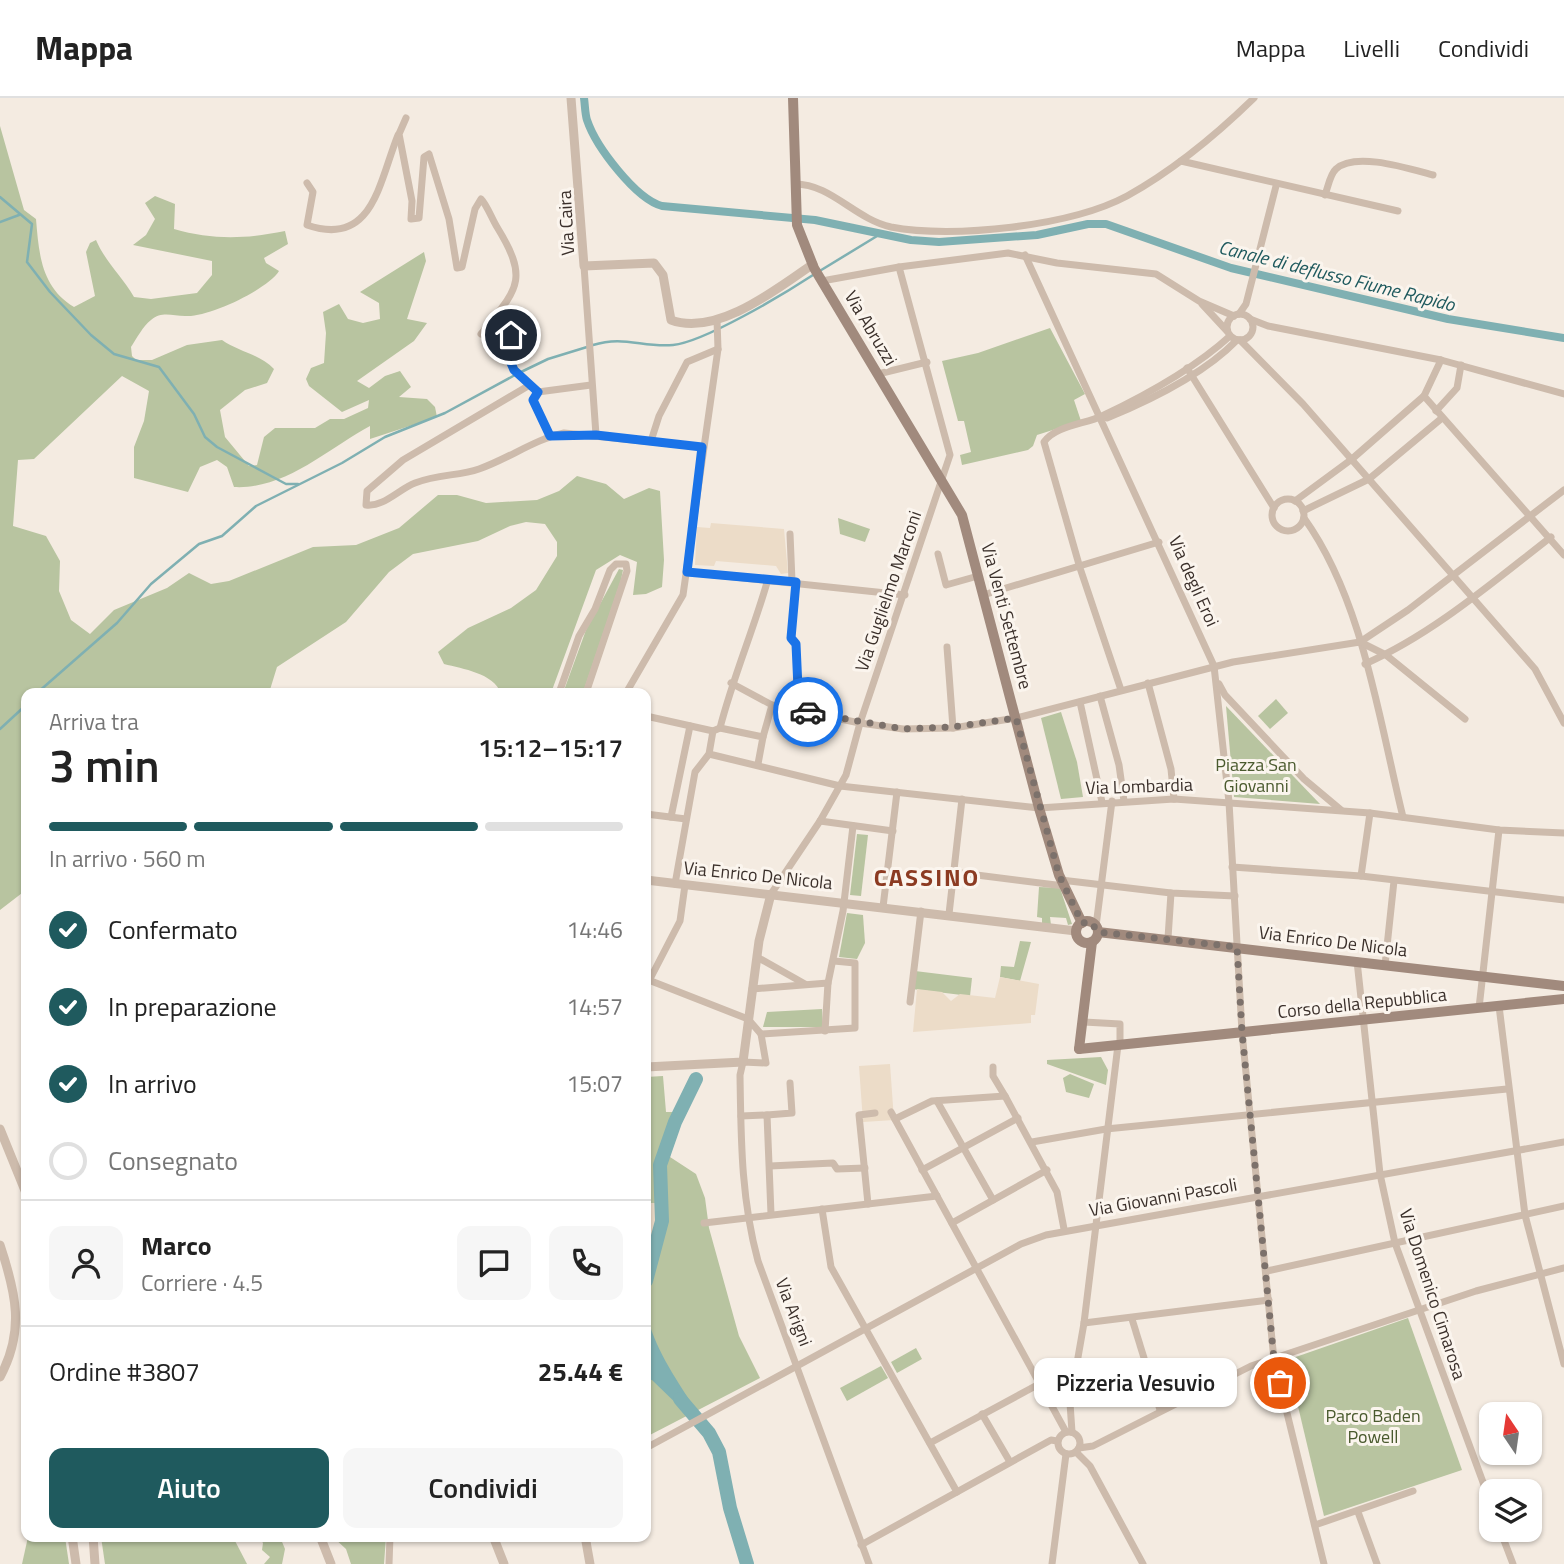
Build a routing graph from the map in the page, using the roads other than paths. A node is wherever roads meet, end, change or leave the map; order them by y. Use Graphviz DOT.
graph roads {
  1 [pos="572,98"];
  2 [pos="793,98"];
  3 [pos="1254,98"];
  4 [pos="406,118"];
  5 [pos="398,135"];
  6 [pos="1181,161"];
  7 [pos="1433,175"];
  8 [pos="307,183"];
  9 [pos="795,184"];
  10 [pos="1276,186"];
  11 [pos="1325,195"];
  12 [pos="1398,211"];
  13 [pos="1025,255"];
  14 [pos="584,267"];
  15 [pos="899,267"];
  16 [pos="817,272"];
  17 [pos="1199,301"];
  18 [pos="1242,316"];
  19 [pos="716,320"];
  20 [pos="1268,326"];
  21 [pos="1252,331"];
  22 [pos="1234,337"];
  23 [pos="718,349"];
  24 [pos="1253,356"];
  25 [pos="1441,360"];
  26 [pos="927,362"];
  27 [pos="1461,365"];
  28 [pos="1189,371"];
  29 [pos="878,374"];
  30 [pos="591,385"];
  31 [pos="528,386"];
  32 [pos="538,392"];
  33 [pos="1564,394"];
  34 [pos="1424,396"];
  35 [pos="1439,414"];
  36 [pos="1102,418"];
  37 [pos="596,435"];
  38 [pos="550,436"];
  39 [pos="651,441"];
  40 [pos="702,447"];
  41 [pos="1352,459"];
  42 [pos="1368,479"];
  43 [pos="942,481"];
  44 [pos="1564,490"];
  45 [pos="1295,501"];
  46 [pos="1274,508"];
  47 [pos="1303,515"];
  48 [pos="1532,516"];
  49 [pos="790,534"];
  50 [pos="1551,537"];
  51 [pos="1159,542"];
  52 [pos="938,554"];
  53 [pos="1564,555"];
  54 [pos="1080,568"];
  55 [pos="687,572"];
  56 [pos="978,576"];
  57 [pos="1454,576"];
  58 [pos="768,579"];
  59 [pos="794,581"];
  60 [pos="905,595"];
  61 [pos="983,595"];
  62 [pos="1472,597"];
  63 [pos="1360,642"];
  64 [pos="947,647"];
  65 [pos="1386,654"];
  66 [pos="1365,664"];
  67 [pos="1214,666"];
  68 [pos="732,683"];
  69 [pos="1148,683"];
  70 [pos="561,688"];
  71 [pos="588,688"];
  72 [pos="629,688"];
  73 [pos="1121,690"];
  74 [pos="1220,695"];
  75 [pos="1100,696"];
  76 [pos="1080,702"];
  77 [pos="772,705"];
  78 [pos="799,710"];
  79 [pos="651,717"];
  80 [pos="1016,718"];
  81 [pos="1465,719"];
  82 [pos="860,723"];
  83 [pos="1564,723"];
  84 [pos="690,726"];
  85 [pos="953,727"];
  86 [pos="717,729"];
  87 [pos="763,737"];
  88 [pos="709,754"];
  89 [pos="758,764"];
  90 [pos="840,786"];
  91 [pos="897,792"];
  92 [pos="962,799"];
  93 [pos="1174,799"];
  94 [pos="1112,801"];
  95 [pos="1124,801"];
  96 [pos="1102,802"];
  97 [pos="1229,802"];
  98 [pos="1039,808"];
  99 [pos="1342,811"];
  100 [pos="1370,813"];
  101 [pos="651,815"];
  102 [pos="671,817"];
  103 [pos="1403,817"];
  104 [pos="686,819"];
  105 [pos="820,821"];
  106 [pos="853,826"];
  107 [pos="1499,830"];
  108 [pos="893,831"];
  109 [pos="1564,833"];
  110 [pos="1232,867"];
  111 [pos="953,872"];
  112 [pos="1361,876"];
  113 [pos="651,881"];
  114 [pos="1394,881"];
  115 [pos="1062,883"];
  116 [pos="675,884"];
  117 [pos="1103,884"];
  118 [pos="685,885"];
  119 [pos="1492,892"];
  120 [pos="1171,893"];
  121 [pos="771,894"];
  122 [pos="1235,896"];
  123 [pos="1564,900"];
  124 [pos="844,903"];
  125 [pos="883,907"];
  126 [pos="921,911"];
  127 [pos="949,914"];
  128 [pos="1079,927"];
  129 [pos="1093,936"];
  130 [pos="1168,938"];
  131 [pos="1237,947"];
  132 [pos="757,957"];
  133 [pos="834,961"];
  134 [pos="1357,961"];
  135 [pos="1385,965"];
  136 [pos="651,974"];
  137 [pos="1482,976"];
  138 [pos="651,980"];
  139 [pos="828,983"];
  140 [pos="806,984"];
  141 [pos="1564,986"];
  142 [pos="752,989"];
  143 [pos="1564,999"];
  144 [pos="909,1002"];
  145 [pos="1499,1006"];
  146 [pos="1479,1008"];
  147 [pos="748,1019"];
  148 [pos="1364,1020"];
  149 [pos="1084,1022"];
  150 [pos="825,1031"];
  151 [pos="1242,1032"];
  152 [pos="761,1034"];
  153 [pos="1119,1045"];
  154 [pos="1079,1049"];
  155 [pos="743,1062"];
  156 [pos="993,1067"];
  157 [pos="651,1068"];
  158 [pos="790,1083"];
  159 [pos="1507,1089"];
  160 [pos="1005,1096"];
  161 [pos="937,1101"];
  162 [pos="1371,1102"];
  163 [pos="875,1113"];
  164 [pos="767,1115"];
  165 [pos="1251,1115"];
  166 [pos="741,1116"];
  167 [pos="1018,1118"];
  168 [pos="0,1129"];
  169 [pos="1106,1129"];
  170 [pos="1032,1142"];
  171 [pos="1564,1142"];
  172 [pos="962,1148"];
  173 [pos="1517,1150"];
  174 [pos="770,1166"];
  175 [pos="865,1168"];
  176 [pos="922,1170"];
  177 [pos="1047,1170"];
  178 [pos="1380,1174"];
  179 [pos="21,1181"];
  180 [pos="937,1196"];
  181 [pos="1260,1196"];
  182 [pos="993,1200"];
  183 [pos="868,1204"];
  184 [pos="1564,1206"];
  185 [pos="822,1209"];
  186 [pos="771,1214"];
  187 [pos="1525,1215"];
  188 [pos="746,1216"];
  189 [pos="704,1223"];
  190 [pos="952,1223"];
  191 [pos="1095,1226"];
  192 [pos="1065,1230"];
  193 [pos="1395,1243"];
  194 [pos="0,1245"];
  195 [pos="978,1267"];
  196 [pos="1564,1268"];
  197 [pos="1267,1271"];
  198 [pos="1539,1273"];
  199 [pos="1269,1300"];
  200 [pos="1418,1310"];
  201 [pos="1132,1320"];
  202 [pos="1084,1323"];
  203 [pos="867,1330"];
  204 [pos="1274,1360"];
  205 [pos="1564,1364"];
  206 [pos="797,1367"];
  207 [pos="0,1377"];
  208 [pos="1041,1383"];
  209 [pos="1160,1410"];
  210 [pos="982,1414"];
  211 [pos="1069,1432"];
  212 [pos="1058,1441"];
  213 [pos="930,1443"];
  214 [pos="651,1445"];
  215 [pos="1077,1450"];
  216 [pos="1066,1454"];
  217 [pos="1010,1462"];
  218 [pos="1482,1479"];
  219 [pos="1413,1491"];
  220 [pos="957,1492"];
  221 [pos="1358,1512"];
  222 [pos="1315,1525"];
  223 [pos="73,1542"];
  224 [pos="93,1542"];
  225 [pos="322,1542"];
  226 [pos="390,1542"];
  227 [pos="496,1542"];
  228 [pos="585,1542"];
  229 [pos="1505,1542"];
  230 [pos="861,1545"];
  231 [pos="76,1564"];
  232 [pos="95,1564"];
  233 [pos="331,1564"];
  234 [pos="389,1564"];
  235 [pos="504,1564"];
  236 [pos="590,1564"];
  237 [pos="869,1564"];
  238 [pos="1052,1564"];
  239 [pos="1143,1564"];
  240 [pos="1324,1564"];
  241 [pos="1377,1564"];
  242 [pos="1513,1564"];
  1 -- 14 [label="street, Via Caira"];
  2 -- 9 [label="main road, Via Abruzzi"];
  3 -- 6 [label="street"];
  4 -- 5 [label="street"];
  5 -- 8 [label="street"];
  5 -- 31 [label="street"];
  6 -- 9 [label="street"];
  6 -- 10 [label="street"];
  7 -- 11 [label="street"];
  9 -- 16 [label="main road, Via Abruzzi"];
  10 -- 11 [label="street"];
  10 -- 18 [label="street"];
  11 -- 12 [label="street"];
  13 -- 15 [label="street"];
  13 -- 17 [label="street"];
  13 -- 36 [label="street, Via degli Eroi"];
  14 -- 19 [label="street, Via Caira"];
  14 -- 30 [label="street"];
  15 -- 16 [label="street"];
  15 -- 26 [label="street, Via Guglielmo Marconi"];
  16 -- 19 [label="street, Via Caira"];
  16 -- 29 [label="main road, Via Abruzzi"];
  17 -- 18 [label="street"];
  17 -- 22 [label="street"];
  18 -- 20 [label="street"];
  18 -- 21 [label="street"];
  18 -- 22 [label="street"];
  19 -- 23 [label="street"];
  20 -- 21 [label="street"];
  20 -- 25 [label="street"];
  21 -- 22 [label="street"];
  21 -- 24 [label="street"];
  22 -- 24 [label="street"];
  22 -- 28 [label="street"];
  23 -- 39 [label="street"];
  23 -- 40 [label="street"];
  24 -- 41 [label="street"];
  25 -- 27 [label="street"];
  25 -- 34 [label="street"];
  26 -- 29 [label="street"];
  26 -- 43 [label="street, Via Guglielmo Marconi"];
  27 -- 33 [label="street"];
  27 -- 35 [label="street"];
  28 -- 36 [label="street"];
  28 -- 46 [label="street"];
  29 -- 43 [label="main road, Via Abruzzi"];
  30 -- 32 [label="street"];
  30 -- 37 [label="street"];
  31 -- 32 [label="street"];
  31 -- 38 [label="street"];
  32 -- 38 [label="street"];
  34 -- 35 [label="street"];
  34 -- 41 [label="street"];
  35 -- 42 [label="street"];
  35 -- 48 [label="street"];
  36 -- 51 [label="street, Via degli Eroi"];
  36 -- 54 [label="street"];
  37 -- 38 [label="street"];
  37 -- 39 [label="street"];
  39 -- 40 [label="street"];
  40 -- 55 [label="street"];
  41 -- 42 [label="street"];
  41 -- 45 [label="street"];
  42 -- 47 [label="street"];
  42 -- 57 [label="street"];
  43 -- 56 [label="main road, Via Venti Settembre"];
  43 -- 60 [label="street, Via Guglielmo Marconi"];
  44 -- 48 [label="street"];
  45 -- 46 [label="street"];
  45 -- 47 [label="street"];
  46 -- 47 [label="street"];
  47 -- 63 [label="street"];
  48 -- 50 [label="street"];
  48 -- 57 [label="street"];
  49 -- 59 [label="street"];
  50 -- 53 [label="street"];
  50 -- 62 [label="street"];
  51 -- 54 [label="street"];
  51 -- 67 [label="street, Via degli Eroi"];
  52 -- 56 [label="street"];
  54 -- 61 [label="street"];
  54 -- 73 [label="street"];
  55 -- 58 [label="street"];
  55 -- 72 [label="street"];
  56 -- 61 [label="main road, Via Venti Settembre"];
  57 -- 62 [label="street"];
  57 -- 63 [label="street"];
  58 -- 59 [label="street"];
  58 -- 68 [label="street"];
  59 -- 60 [label="street"];
  59 -- 78 [label="street"];
  60 -- 82 [label="street, Via Guglielmo Marconi"];
  61 -- 80 [label="main road, Via Venti Settembre"];
  62 -- 65 [label="street"];
  62 -- 83 [label="street"];
  63 -- 65 [label="street"];
  63 -- 66 [label="street"];
  63 -- 67 [label="street"];
  64 -- 85 [label="street"];
  65 -- 66 [label="street"];
  65 -- 81 [label="street"];
  66 -- 103 [label="street"];
  67 -- 69 [label="street"];
  67 -- 74 [label="street, Via degli Eroi"];
  68 -- 77 [label="street"];
  68 -- 86 [label="street"];
  69 -- 73 [label="street"];
  69 -- 93 [label="street"];
  70 -- 71 [label="street"];
  73 -- 75 [label="street"];
  74 -- 97 [label="street"];
  74 -- 99 [label="street"];
  75 -- 76 [label="street"];
  75 -- 95 [label="street"];
  76 -- 80 [label="street"];
  76 -- 96 [label="street"];
  77 -- 78 [label="street"];
  77 -- 87 [label="street"];
  78 -- 82 [label="street"];
  79 -- 84 [label="street"];
  80 -- 85 [label="street"];
  80 -- 98 [label="main road, Via Venti Settembre"];
  82 -- 85 [label="street"];
  82 -- 90 [label="street, Via Guglielmo Marconi"];
  84 -- 86 [label="street"];
  84 -- 102 [label="street"];
  86 -- 87 [label="street"];
  86 -- 88 [label="street"];
  87 -- 89 [label="street"];
  88 -- 89 [label="street, Via Lombardia"];
  88 -- 104 [label="street"];
  89 -- 90 [label="street, Via Lombardia"];
  90 -- 91 [label="street, Via Lombardia"];
  90 -- 105 [label="street, Via Guglielmo Marconi"];
  91 -- 92 [label="street, Via Lombardia"];
  91 -- 108 [label="street"];
  92 -- 98 [label="street, Via Lombardia"];
  92 -- 111 [label="street"];
  93 -- 95 [label="street, Via Lombardia"];
  93 -- 97 [label="street, Via Lombardia"];
  94 -- 95 [label="street, Via Lombardia"];
  94 -- 96 [label="street, Via Lombardia"];
  94 -- 117 [label="street"];
  96 -- 98 [label="street, Via Lombardia"];
  97 -- 99 [label="street, Via Lombardia"];
  97 -- 110 [label="street"];
  98 -- 115 [label="main road, Via Venti Settembre"];
  99 -- 100 [label="street, Via Lombardia"];
  100 -- 103 [label="street, Via Lombardia"];
  100 -- 112 [label="street"];
  101 -- 102 [label="street"];
  102 -- 104 [label="street"];
  103 -- 107 [label="street, Via Lombardia"];
  104 -- 116 [label="street"];
  105 -- 106 [label="street"];
  105 -- 121 [label="street, Via Guglielmo Marconi"];
  106 -- 108 [label="street"];
  106 -- 124 [label="street"];
  107 -- 109 [label="street, Via Lombardia"];
  107 -- 119 [label="street"];
  108 -- 125 [label="street"];
  110 -- 112 [label="street"];
  110 -- 122 [label="street"];
  111 -- 115 [label="street"];
  111 -- 127 [label="street"];
  112 -- 114 [label="street"];
  113 -- 116 [label="street, Via Enrico De Nicola"];
  114 -- 119 [label="street"];
  114 -- 135 [label="street"];
  115 -- 117 [label="street"];
  115 -- 128 [label="main road, Via Venti Settembre"];
  116 -- 118 [label="street, Via Enrico De Nicola"];
  117 -- 120 [label="street"];
  117 -- 129 [label="street"];
  118 -- 121 [label="street, Via Enrico De Nicola"];
  118 -- 136 [label="street"];
  119 -- 123 [label="street"];
  119 -- 137 [label="street"];
  120 -- 122 [label="street"];
  120 -- 130 [label="street"];
  121 -- 124 [label="street, Via Enrico De Nicola"];
  121 -- 132 [label="street, Via Guglielmo Marconi"];
  122 -- 131 [label="street"];
  124 -- 125 [label="street, Via Enrico De Nicola"];
  124 -- 133 [label="street"];
  125 -- 126 [label="street, Via Enrico De Nicola"];
  126 -- 127 [label="street, Via Enrico De Nicola"];
  126 -- 144 [label="street"];
  127 -- 128 [label="street, Via Enrico De Nicola"];
  128 -- 129 [label="main road, Via Venti Settembre"];
  128 -- 129 [label="main road, Via Enrico De Nicola"];
  129 -- 130 [label="main road, Via Enrico De Nicola"];
  129 -- 149 [label="main road"];
  129 -- 154 [label="main road"];
  130 -- 131 [label="main road, Via Enrico De Nicola"];
  131 -- 134 [label="main road, Via Enrico De Nicola"];
  131 -- 151 [label="street"];
  132 -- 140 [label="street"];
  132 -- 142 [label="street, Via Guglielmo Marconi"];
  133 -- 139 [label="street"];
  133 -- 150 [label="street"];
  134 -- 135 [label="main road, Via Enrico De Nicola"];
  134 -- 148 [label="street, Via Domenico Cimarosa"];
  135 -- 137 [label="main road, Via Enrico De Nicola"];
  137 -- 141 [label="main road, Via Enrico De Nicola"];
  137 -- 146 [label="street"];
  138 -- 147 [label="street"];
  139 -- 140 [label="street"];
  139 -- 150 [label="street"];
  140 -- 142 [label="street"];
  142 -- 147 [label="street, Via Guglielmo Marconi"];
  143 -- 145 [label="main road, Corso della Repubblica"];
  145 -- 146 [label="main road, Corso della Repubblica"];
  145 -- 159 [label="street"];
  146 -- 148 [label="main road, Corso della Repubblica"];
  147 -- 152 [label="street"];
  147 -- 155 [label="street, Via Guglielmo Marconi"];
  148 -- 151 [label="main road, Corso della Repubblica"];
  148 -- 162 [label="street, Via Domenico Cimarosa"];
  149 -- 153 [label="street"];
  149 -- 154 [label="main road"];
  150 -- 152 [label="street"];
  151 -- 153 [label="main road, Corso della Repubblica"];
  151 -- 165 [label="street"];
  152 -- 155 [label="street"];
  153 -- 154 [label="main road, Corso della Repubblica"];
  153 -- 169 [label="street"];
  155 -- 157 [label="street"];
  155 -- 166 [label="street, Via Arigni"];
  156 -- 160 [label="street"];
  158 -- 164 [label="street"];
  159 -- 162 [label="street"];
  159 -- 173 [label="street"];
  160 -- 161 [label="street"];
  160 -- 167 [label="street"];
  161 -- 172 [label="street"];
  161 -- 176 [label="street"];
  162 -- 165 [label="street"];
  162 -- 178 [label="street, Via Domenico Cimarosa"];
  163 -- 175 [label="street"];
  164 -- 166 [label="street"];
  164 -- 174 [label="street"];
  165 -- 169 [label="street"];
  165 -- 181 [label="street"];
  166 -- 188 [label="street, Via Arigni"];
  167 -- 170 [label="street"];
  167 -- 172 [label="street"];
  168 -- 179 [label="street"];
  169 -- 170 [label="street"];
  169 -- 191 [label="street"];
  170 -- 177 [label="street"];
  171 -- 173 [label="street, Via Giovanni Pascoli"];
  172 -- 176 [label="street"];
  172 -- 182 [label="street"];
  173 -- 178 [label="street, Via Giovanni Pascoli"];
  173 -- 187 [label="street"];
  174 -- 175 [label="street"];
  174 -- 186 [label="street"];
  175 -- 183 [label="street"];
  176 -- 180 [label="street"];
  177 -- 182 [label="street"];
  177 -- 192 [label="street"];
  178 -- 181 [label="street, Via Giovanni Pascoli"];
  178 -- 193 [label="street, Via Domenico Cimarosa"];
  180 -- 183 [label="street"];
  180 -- 190 [label="street"];
  181 -- 191 [label="street, Via Giovanni Pascoli"];
  181 -- 197 [label="street"];
  182 -- 190 [label="street"];
  183 -- 185 [label="street"];
  184 -- 187 [label="street"];
  185 -- 186 [label="street"];
  185 -- 203 [label="street"];
  186 -- 188 [label="street"];
  187 -- 193 [label="street"];
  187 -- 198 [label="street"];
  188 -- 189 [label="street"];
  188 -- 206 [label="street, Via Arigni"];
  190 -- 195 [label="street"];
  191 -- 192 [label="street, Via Giovanni Pascoli"];
  191 -- 202 [label="street"];
  192 -- 195 [label="street, Via Giovanni Pascoli"];
  193 -- 197 [label="street"];
  193 -- 200 [label="street, Via Domenico Cimarosa"];
  194 -- 207 [label="street"];
  195 -- 203 [label="street, Via Giovanni Pascoli"];
  195 -- 208 [label="street"];
  196 -- 198 [label="street"];
  197 -- 199 [label="street"];
  198 -- 200 [label="street"];
  198 -- 205 [label="street"];
  199 -- 201 [label="street"];
  199 -- 204 [label="street"];
  200 -- 204 [label="street"];
  200 -- 218 [label="street, Via Domenico Cimarosa"];
  201 -- 202 [label="street"];
  201 -- 209 [label="street"];
  202 -- 211 [label="street"];
  203 -- 206 [label="street, Via Giovanni Pascoli"];
  203 -- 213 [label="street"];
  204 -- 209 [label="street"];
  204 -- 222 [label="street"];
  206 -- 214 [label="street, Via Giovanni Pascoli"];
  206 -- 230 [label="street, Via Arigni"];
  208 -- 210 [label="street"];
  208 -- 211 [label="street"];
  209 -- 215 [label="street"];
  210 -- 213 [label="street"];
  210 -- 217 [label="street"];
  211 -- 212 [label="street"];
  211 -- 215 [label="street"];
  212 -- 216 [label="street"];
  212 -- 217 [label="street"];
  213 -- 220 [label="street"];
  215 -- 216 [label="street"];
  215 -- 239 [label="street"];
  216 -- 238 [label="street"];
  217 -- 220 [label="street"];
  219 -- 221 [label="street"];
  220 -- 230 [label="street"];
  221 -- 222 [label="street"];
  221 -- 241 [label="street"];
  222 -- 240 [label="street"];
  223 -- 231 [label="street"];
  224 -- 232 [label="street"];
  225 -- 233 [label="street"];
  226 -- 234 [label="street"];
  227 -- 235 [label="street"];
  228 -- 236 [label="street"];
  229 -- 242 [label="street"];
  230 -- 237 [label="street, Via Arigni"];
}
